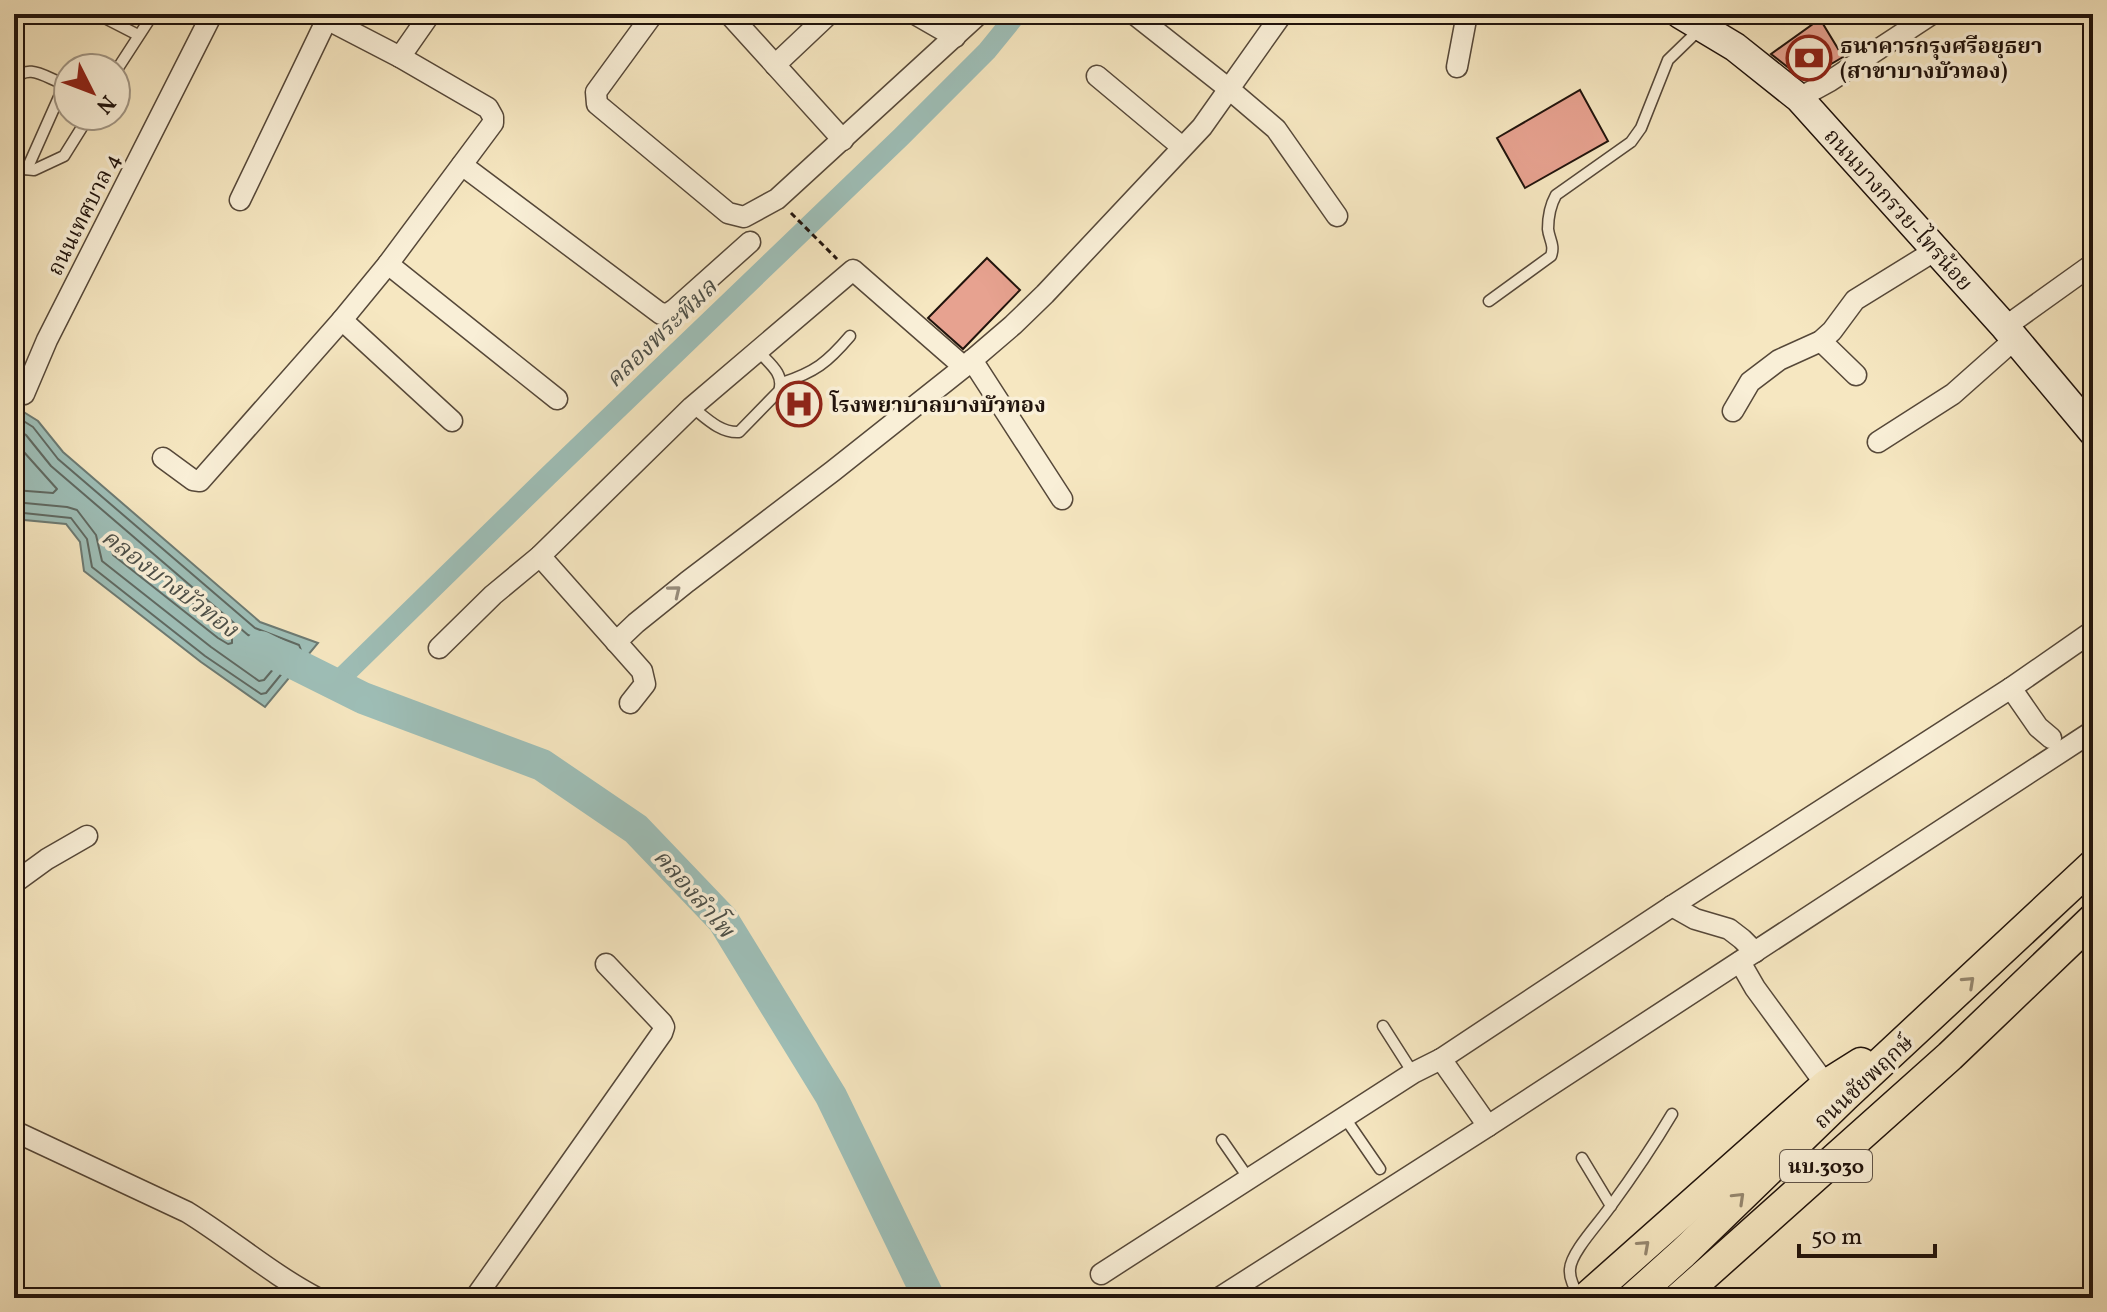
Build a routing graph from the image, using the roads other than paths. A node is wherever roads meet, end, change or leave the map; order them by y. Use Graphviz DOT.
graph roads {
  1 [pos="97,14"];
  2 [pos="153,14"];
  3 [pos="430,14"];
  4 [pos="653,14"];
  5 [pos="729,14"];
  6 [pos="829,14"];
  7 [pos="915,14"];
  8 [pos="979,14"];
  9 [pos="1134,14"];
  10 [pos="1282,14"];
  11 [pos="1467,14"];
  12 [pos="1932,14"];
  13 [pos="206,16"];
  14 [pos="322,17"];
  15 [pos="1700,18"];
  16 [pos="138,35"];
  17 [pos="955,37"];
  18 [pos="128,52"];
  19 [pos="400,57"];
  20 [pos="775,65"];
  21 [pos="1457,67"];
  22 [pos="1097,76"];
  23 [pos="14,80"];
  24 [pos="1229,89"];
  25 [pos="1799,98"];
  26 [pos="79,132"];
  27 [pos="843,140"];
  28 [pos="1182,147"];
  29 [pos="462,165"];
  30 [pos="14,168"];
  31 [pos="27,169"];
  32 [pos="240,200"];
  33 [pos="1337,216"];
  34 [pos="750,242"];
  35 [pos="1936,250"];
  36 [pos="388,264"];
  37 [pos="2092,267"];
  38 [pos="1489,301"];
  39 [pos="342,320"];
  40 [pos="2010,333"];
  41 [pos="850,336"];
  42 [pos="1821,341"];
  43 [pos="758,351"];
  44 [pos="968,363"];
  45 [pos="1856,375"];
  46 [pos="782,383"];
  47 [pos="24,394"];
  48 [pos="557,399"];
  49 [pos="692,407"];
  50 [pos="1733,411"];
  51 [pos="452,421"];
  52 [pos="2093,432"];
  53 [pos="1878,442"];
  54 [pos="163,458"];
  55 [pos="1062,499"];
  56 [pos="540,556"];
  57 [pos="2093,631"];
  58 [pos="616,642"];
  59 [pos="439,648"];
  60 [pos="2011,688"];
  61 [pos="630,703"];
  62 [pos="2093,731"];
  63 [pos="2051,738"];
  64 [pos="87,836"];
  65 [pos="2093,865"];
  66 [pos="14,883"];
  67 [pos="1672,906"];
  68 [pos="2093,919"];
  69 [pos="1747,957"];
  70 [pos="606,964"];
  71 [pos="1383,1026"];
  72 [pos="1912,1035"];
  73 [pos="1441,1059"];
  74 [pos="1413,1073"];
  75 [pos="1826,1085"];
  76 [pos="1672,1114"];
  77 [pos="1345,1118"];
  78 [pos="1488,1126"];
  79 [pos="14,1131"];
  80 [pos="1222,1140"];
  81 [pos="1582,1158"];
  82 [pos="1380,1169"];
  83 [pos="1249,1179"];
  84 [pos="1611,1206"];
  85 [pos="1101,1274"];
  86 [pos="1707,1287"];
  87 [pos="291,1292"];
  88 [pos="317,1298"];
  89 [pos="475,1298"];
  90 [pos="1219,1298"];
  91 [pos="1580,1298"];
  92 [pos="1586,1298"];
  93 [pos="1633,1298"];
  94 [pos="1679,1298"];
  1 -- 16 [label="lane"];
  2 -- 16 [label="lane"];
  3 -- 19 [label="street"];
  4 -- 27 [label="street"];
  5 -- 20 [label="street"];
  6 -- 20 [label="street"];
  7 -- 17 [label="street"];
  8 -- 17 [label="street"];
  9 -- 24 [label="street"];
  10 -- 24 [label="street"];
  11 -- 21 [label="street"];
  12 -- 25 [label="street"];
  13 -- 47 [label="street, ถนนเทศบาล 4"];
  14 -- 19 [label="street"];
  14 -- 32 [label="street"];
  15 -- 25 [label="main road, ถนนบางกรวย-ไทรน้อย"];
  15 -- 38 [label="lane"];
  16 -- 18 [label="lane"];
  17 -- 27 [label="street"];
  19 -- 29 [label="street"];
  20 -- 27 [label="street"];
  22 -- 28 [label="street"];
  23 -- 31 [label="lane"];
  24 -- 28 [label="street"];
  24 -- 33 [label="street"];
  25 -- 35 [label="main road, ถนนบางกรวย-ไทรน้อย"];
  26 -- 31 [label="lane"];
  28 -- 44 [label="street"];
  29 -- 34 [label="street"];
  29 -- 36 [label="street"];
  30 -- 31 [label="lane"];
  35 -- 40 [label="main road, ถนนบางกรวย-ไทรน้อย"];
  35 -- 42 [label="street"];
  36 -- 39 [label="street"];
  36 -- 48 [label="street"];
  37 -- 40 [label="street"];
  39 -- 51 [label="street"];
  39 -- 54 [label="street"];
  40 -- 52 [label="main road, ถนนบางกรวย-ไทรน้อย"];
  40 -- 53 [label="street"];
  41 -- 46 [label="lane"];
  42 -- 45 [label="street"];
  42 -- 50 [label="street"];
  43 -- 44 [label="street"];
  43 -- 46 [label="lane"];
  43 -- 49 [label="street"];
  44 -- 55 [label="street"];
  58 -- 44 [label="street, one-way"];
  46 -- 49 [label="lane"];
  49 -- 56 [label="street"];
  56 -- 58 [label="street"];
  56 -- 59 [label="street"];
  57 -- 60 [label="street"];
  58 -- 61 [label="street"];
  60 -- 63 [label="street"];
  60 -- 67 [label="street"];
  62 -- 69 [label="street"];
  64 -- 66 [label="street"];
  72 -- 65 [label="main road, ถนนชัยพฤกษ์ / นบ.3030, one-way"];
  67 -- 69 [label="street"];
  67 -- 73 [label="street"];
  68 -- 86 [label="main road, ถนนชัยพฤกษ์ / นบ.3030"];
  69 -- 75 [label="street"];
  69 -- 78 [label="street"];
  70 -- 89 [label="street"];
  71 -- 74 [label="lane"];
  72 -- 75 [label="main road"];
  93 -- 72 [label="main road, ถนนชัยพฤกษ์ / นบ.3030, one-way"];
  73 -- 74 [label="street"];
  73 -- 78 [label="street"];
  74 -- 77 [label="street"];
  92 -- 75 [label="main road, one-way"];
  76 -- 84 [label="lane"];
  77 -- 82 [label="lane"];
  77 -- 83 [label="street"];
  78 -- 90 [label="street"];
  79 -- 87 [label="street"];
  80 -- 83 [label="lane"];
  81 -- 84 [label="lane"];
  83 -- 85 [label="street"];
  84 -- 91 [label="lane"];
  86 -- 94 [label="main road, ถนนชัยพฤกษ์ / นบ.3030"];
  87 -- 88 [label="street"];
}
